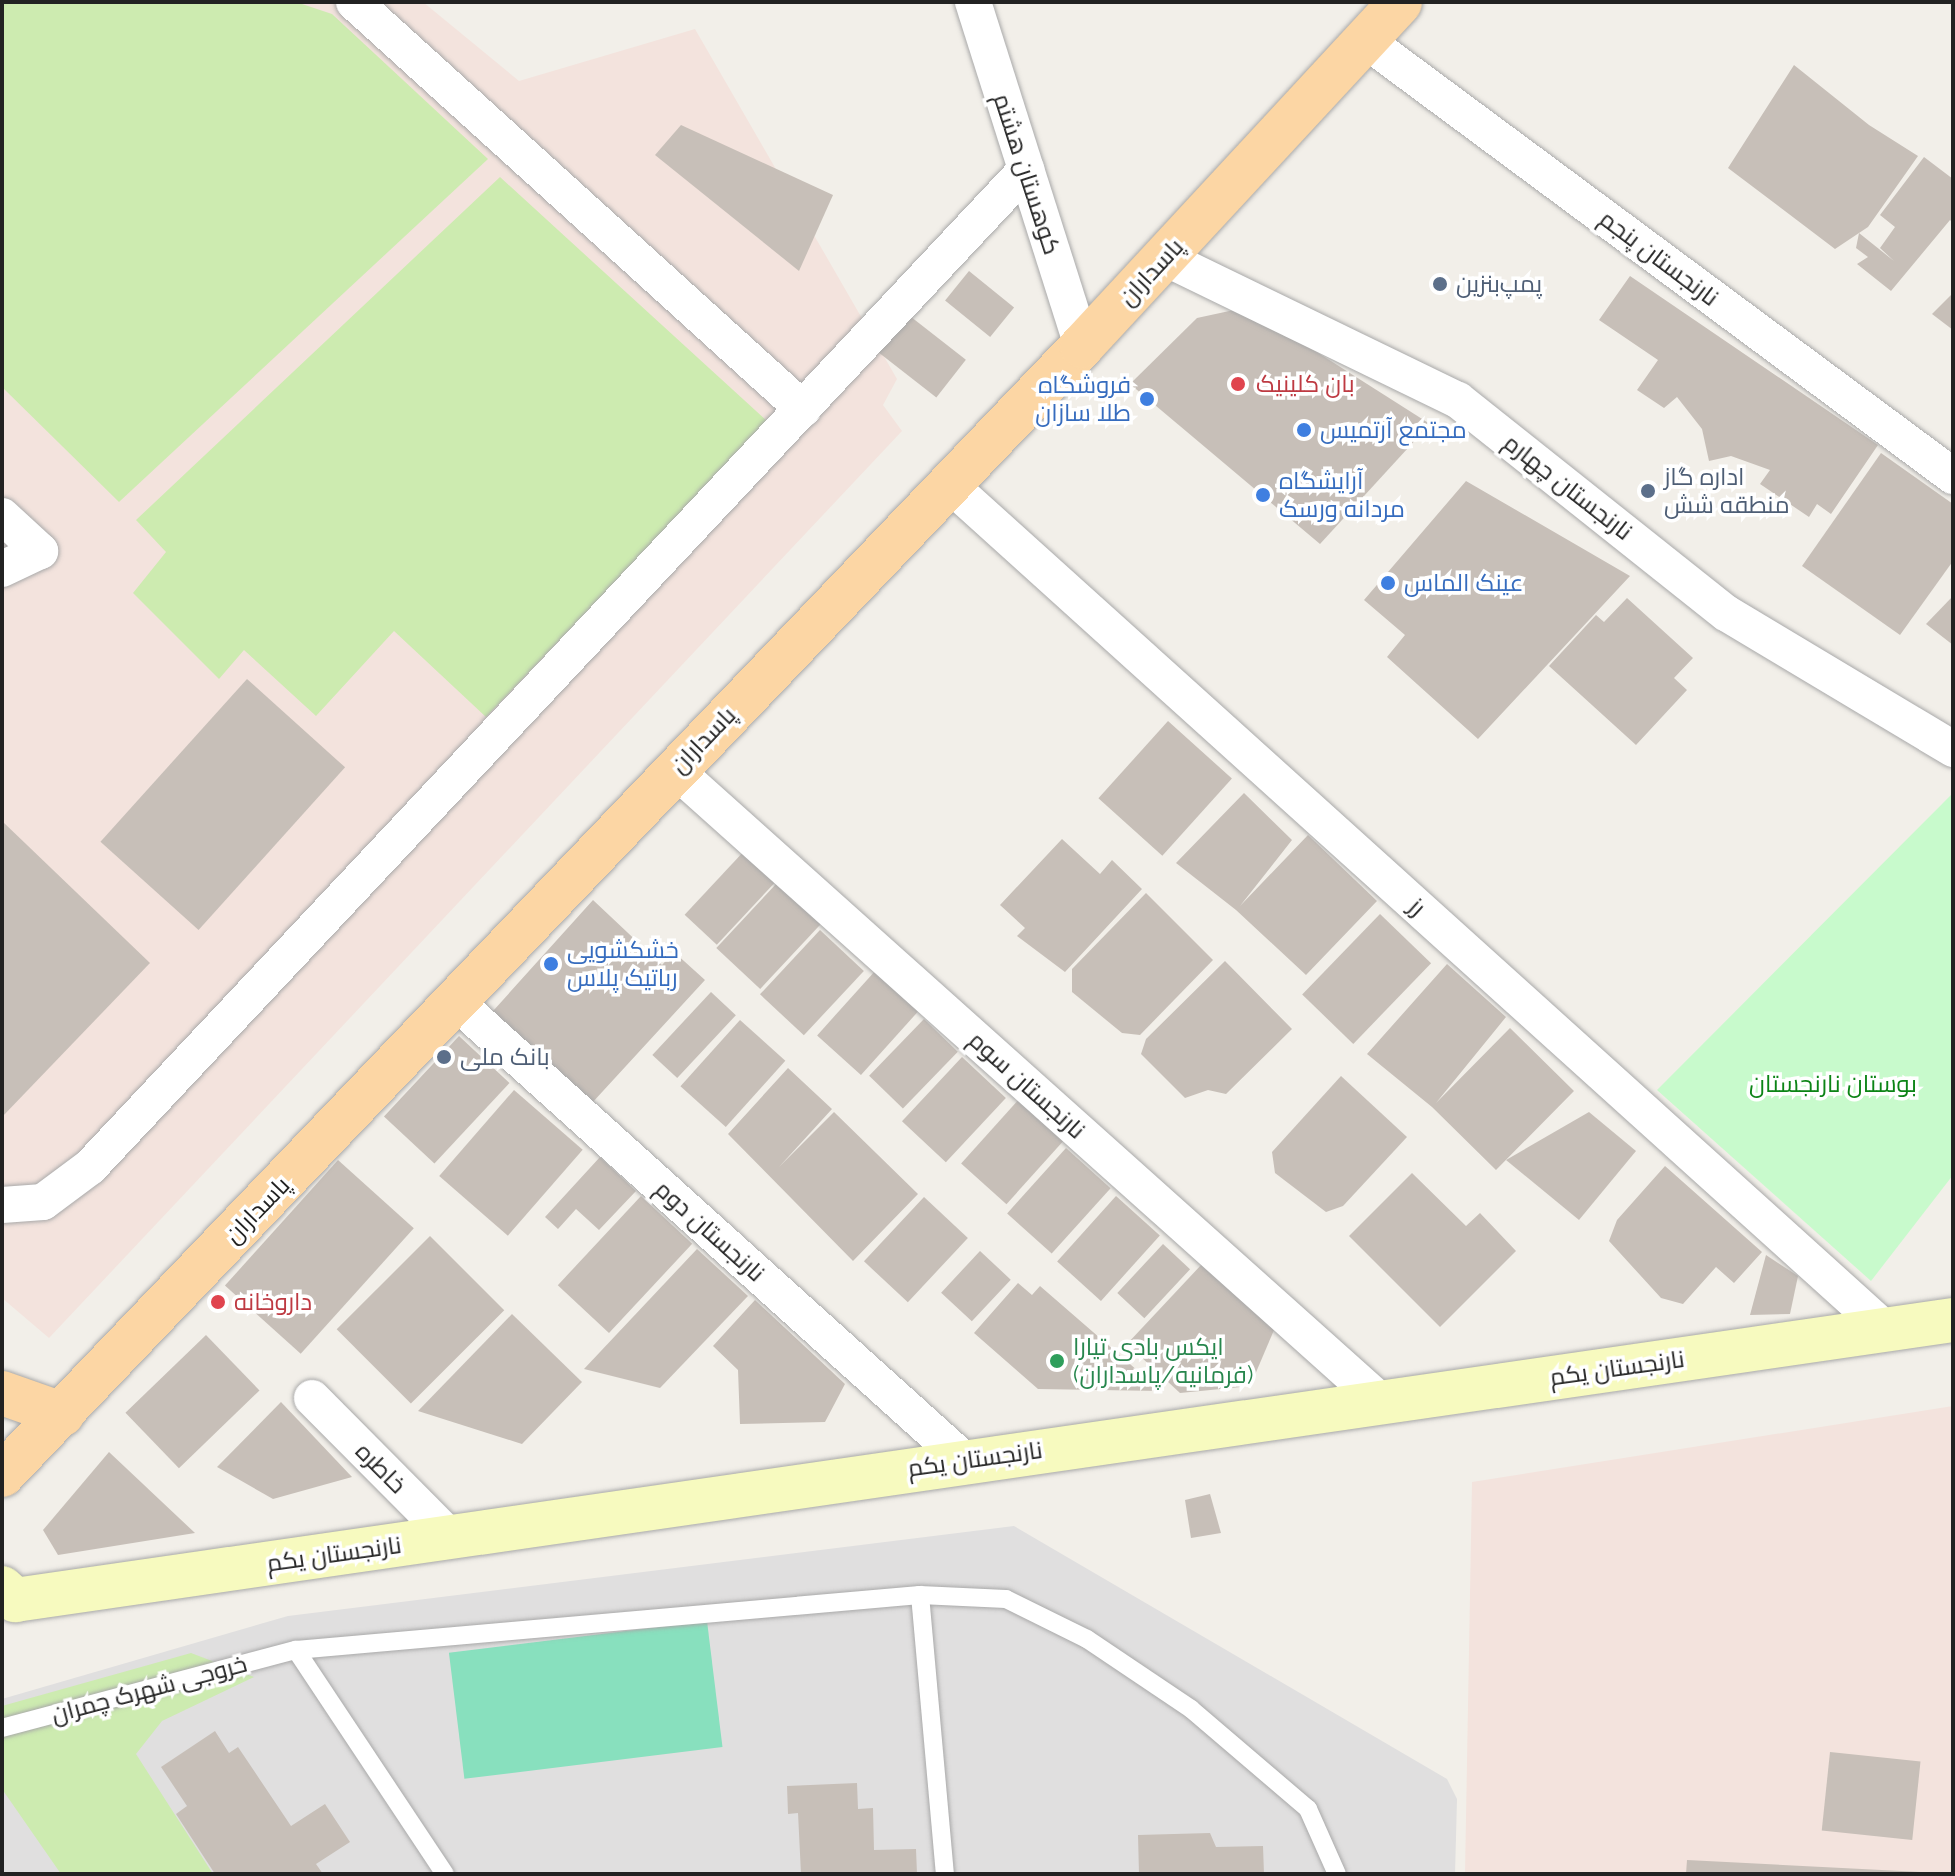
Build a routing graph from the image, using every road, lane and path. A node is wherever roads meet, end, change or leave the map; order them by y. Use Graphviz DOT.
graph roads {
  1 [pos="354,2"];
  2 [pos="973,2"];
  3 [pos="1400,2"];
  4 [pos="1365,40"];
  5 [pos="1026,170"];
  6 [pos="1165,258"];
  7 [pos="1082,346"];
  8 [pos="803,409"];
  9 [pos="1953,476"];
  10 [pos="950,485"];
  11 [pos="2,516"];
  12 [pos="2,569"];
  13 [pos="1953,749"];
  14 [pos="674,769"];
  15 [pos="456,1002"];
  16 [pos="2,1205"];
  17 [pos="1953,1320"];
  18 [pos="1885,1329"];
  19 [pos="2,1393"];
  20 [pos="312,1398"];
  21 [pos="1380,1401"];
  22 [pos="62,1414"];
  23 [pos="964,1460"];
  24 [pos="3,1472"];
  25 [pos="450,1537"];
  26 [pos="2,1588"];
  27 [pos="920,1595"];
  28 [pos="296,1650"];
  29 [pos="2,1728"];
  30 [pos="445,1874"];
  31 [pos="945,1874"];
  32 [pos="1337,1874"];
  1 -- 8 [label="street"];
  2 -- 5 [label="street, کوهستان هشتم"];
  3 -- 4 [label="main road, پاسداران"];
  4 -- 6 [label="main road, پاسداران"];
  4 -- 9 [label="street, نارنجستان پنجم"];
  5 -- 7 [label="street, کوهستان هشتم"];
  5 -- 8 [label="street"];
  6 -- 7 [label="main road, پاسداران"];
  6 -- 13 [label="street, نارنجستان چهارم"];
  7 -- 10 [label="main road, پاسداران"];
  8 -- 16 [label="street"];
  10 -- 14 [label="main road, پاسداران"];
  10 -- 18 [label="street, رز"];
  11 -- 12 [label="street"];
  14 -- 15 [label="main road, پاسداران"];
  14 -- 21 [label="street, نارنجستان سوم"];
  15 -- 22 [label="main road, پاسداران"];
  15 -- 23 [label="street, نارنجستان دوم"];
  17 -- 18 [label="main road, نارنجستان یکم"];
  18 -- 21 [label="main road, نارنجستان یکم"];
  19 -- 22 [label="main road"];
  20 -- 25 [label="street, خاطره"];
  21 -- 23 [label="main road, نارنجستان یکم"];
  22 -- 24 [label="main road, پاسداران"];
  23 -- 25 [label="main road, نارنجستان یکم"];
  25 -- 26 [label="main road, نارنجستان یکم"];
  27 -- 28 [label="lane, خروجی شهرک چمران"];
  27 -- 31 [label="lane"];
  27 -- 32 [label="lane, خروجی شهرک چمران"];
  28 -- 29 [label="lane, خروجی شهرک چمران"];
  28 -- 30 [label="lane"];
}
